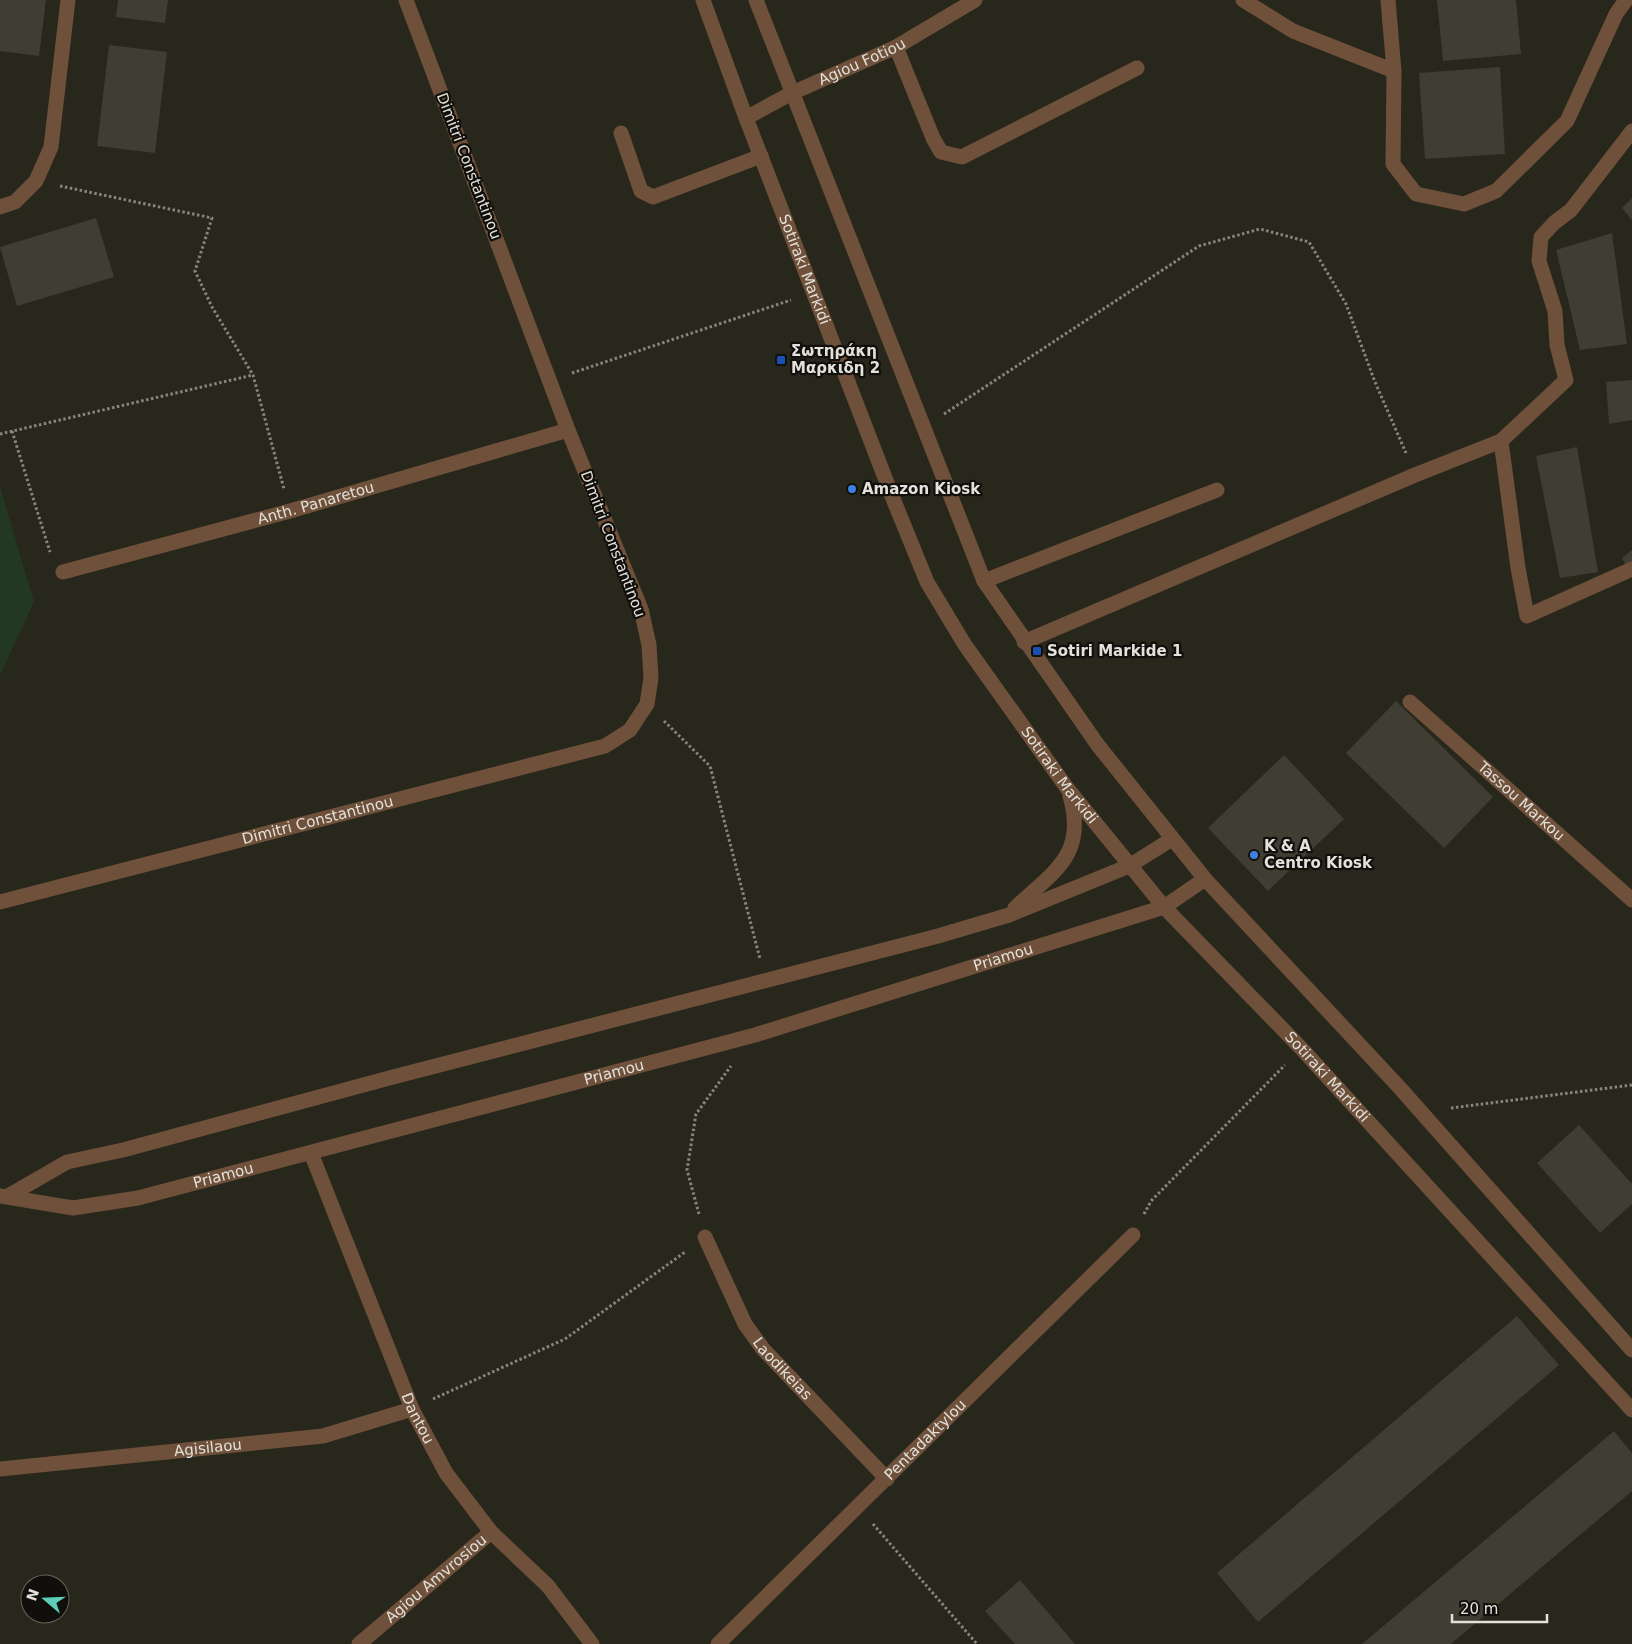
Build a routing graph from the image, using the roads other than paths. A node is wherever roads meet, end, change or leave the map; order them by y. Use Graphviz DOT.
graph roads {
  1 [pos="68,0"];
  2 [pos="406,0"];
  3 [pos="703,0"];
  4 [pos="756,0"];
  5 [pos="975,0"];
  6 [pos="1243,0"];
  7 [pos="1388,0"];
  8 [pos="1626,0"];
  9 [pos="896,47"];
  10 [pos="1137,68"];
  11 [pos="1394,71"];
  12 [pos="792,93"];
  13 [pos="746,118"];
  14 [pos="1632,131"];
  15 [pos="621,133"];
  16 [pos="760,156"];
  17 [pos="0,207"];
  18 [pos="568,430"];
  19 [pos="1501,440"];
  20 [pos="1217,490"];
  21 [pos="1632,569"];
  22 [pos="63,572"];
  23 [pos="984,580"];
  24 [pos="1024,642"];
  25 [pos="1410,702"];
  26 [pos="1067,788"];
  27 [pos="1172,839"];
  28 [pos="1130,866"];
  29 [pos="1205,879"];
  30 [pos="1632,900"];
  31 [pos="0,902"];
  32 [pos="1164,908"];
  33 [pos="1009,914"];
  34 [pos="311,1153"];
  35 [pos="4,1196"];
  36 [pos="1133,1235"];
  37 [pos="705,1238"];
  38 [pos="1632,1350"];
  39 [pos="412,1408"];
  40 [pos="1632,1410"];
  41 [pos="0,1469"];
  42 [pos="887,1479"];
  43 [pos="491,1532"];
  44 [pos="359,1644"];
  45 [pos="592,1644"];
  46 [pos="718,1644"];
  1 -- 17 [label="street"];
  2 -- 18 [label="street, Dimitri Constantinou"];
  3 -- 13 [label="street, Sotiraki Markidi"];
  4 -- 12 [label="street"];
  5 -- 9 [label="street, Agiou Fotiou"];
  6 -- 11 [label="street"];
  7 -- 11 [label="street"];
  8 -- 11 [label="street"];
  9 -- 10 [label="street"];
  9 -- 12 [label="street, Agiou Fotiou"];
  12 -- 13 [label="street, Agiou Fotiou"];
  12 -- 23 [label="street"];
  13 -- 16 [label="street, Sotiraki Markidi"];
  14 -- 19 [label="street"];
  15 -- 16 [label="street"];
  16 -- 26 [label="street, Sotiraki Markidi"];
  18 -- 22 [label="street, Anth. Panaretou"];
  18 -- 31 [label="street, Dimitri Constantinou"];
  19 -- 21 [label="street"];
  19 -- 24 [label="street"];
  20 -- 23 [label="street"];
  23 -- 24 [label="street"];
  24 -- 27 [label="street"];
  25 -- 30 [label="street, Tassou Markou"];
  26 -- 28 [label="street, Sotiraki Markidi"];
  26 -- 33 [label="street"];
  27 -- 28 [label="street, Priamou"];
  27 -- 29 [label="street"];
  28 -- 32 [label="street, Sotiraki Markidi"];
  28 -- 33 [label="street, Priamou"];
  29 -- 32 [label="street, Priamou"];
  29 -- 38 [label="street"];
  32 -- 34 [label="street, Priamou"];
  32 -- 40 [label="street, Sotiraki Markidi"];
  33 -- 35 [label="street, Priamou"];
  34 -- 35 [label="street, Priamou"];
  34 -- 39 [label="street, Dantou"];
  36 -- 42 [label="street, Pentadaktylou"];
  37 -- 42 [label="street, Laodikeias"];
  39 -- 41 [label="street, Agisilaou"];
  39 -- 43 [label="street, Dantou"];
  42 -- 46 [label="street, Pentadaktylou"];
  43 -- 44 [label="street, Agiou Amvrosiou"];
  43 -- 45 [label="street, Dantou"];
}
